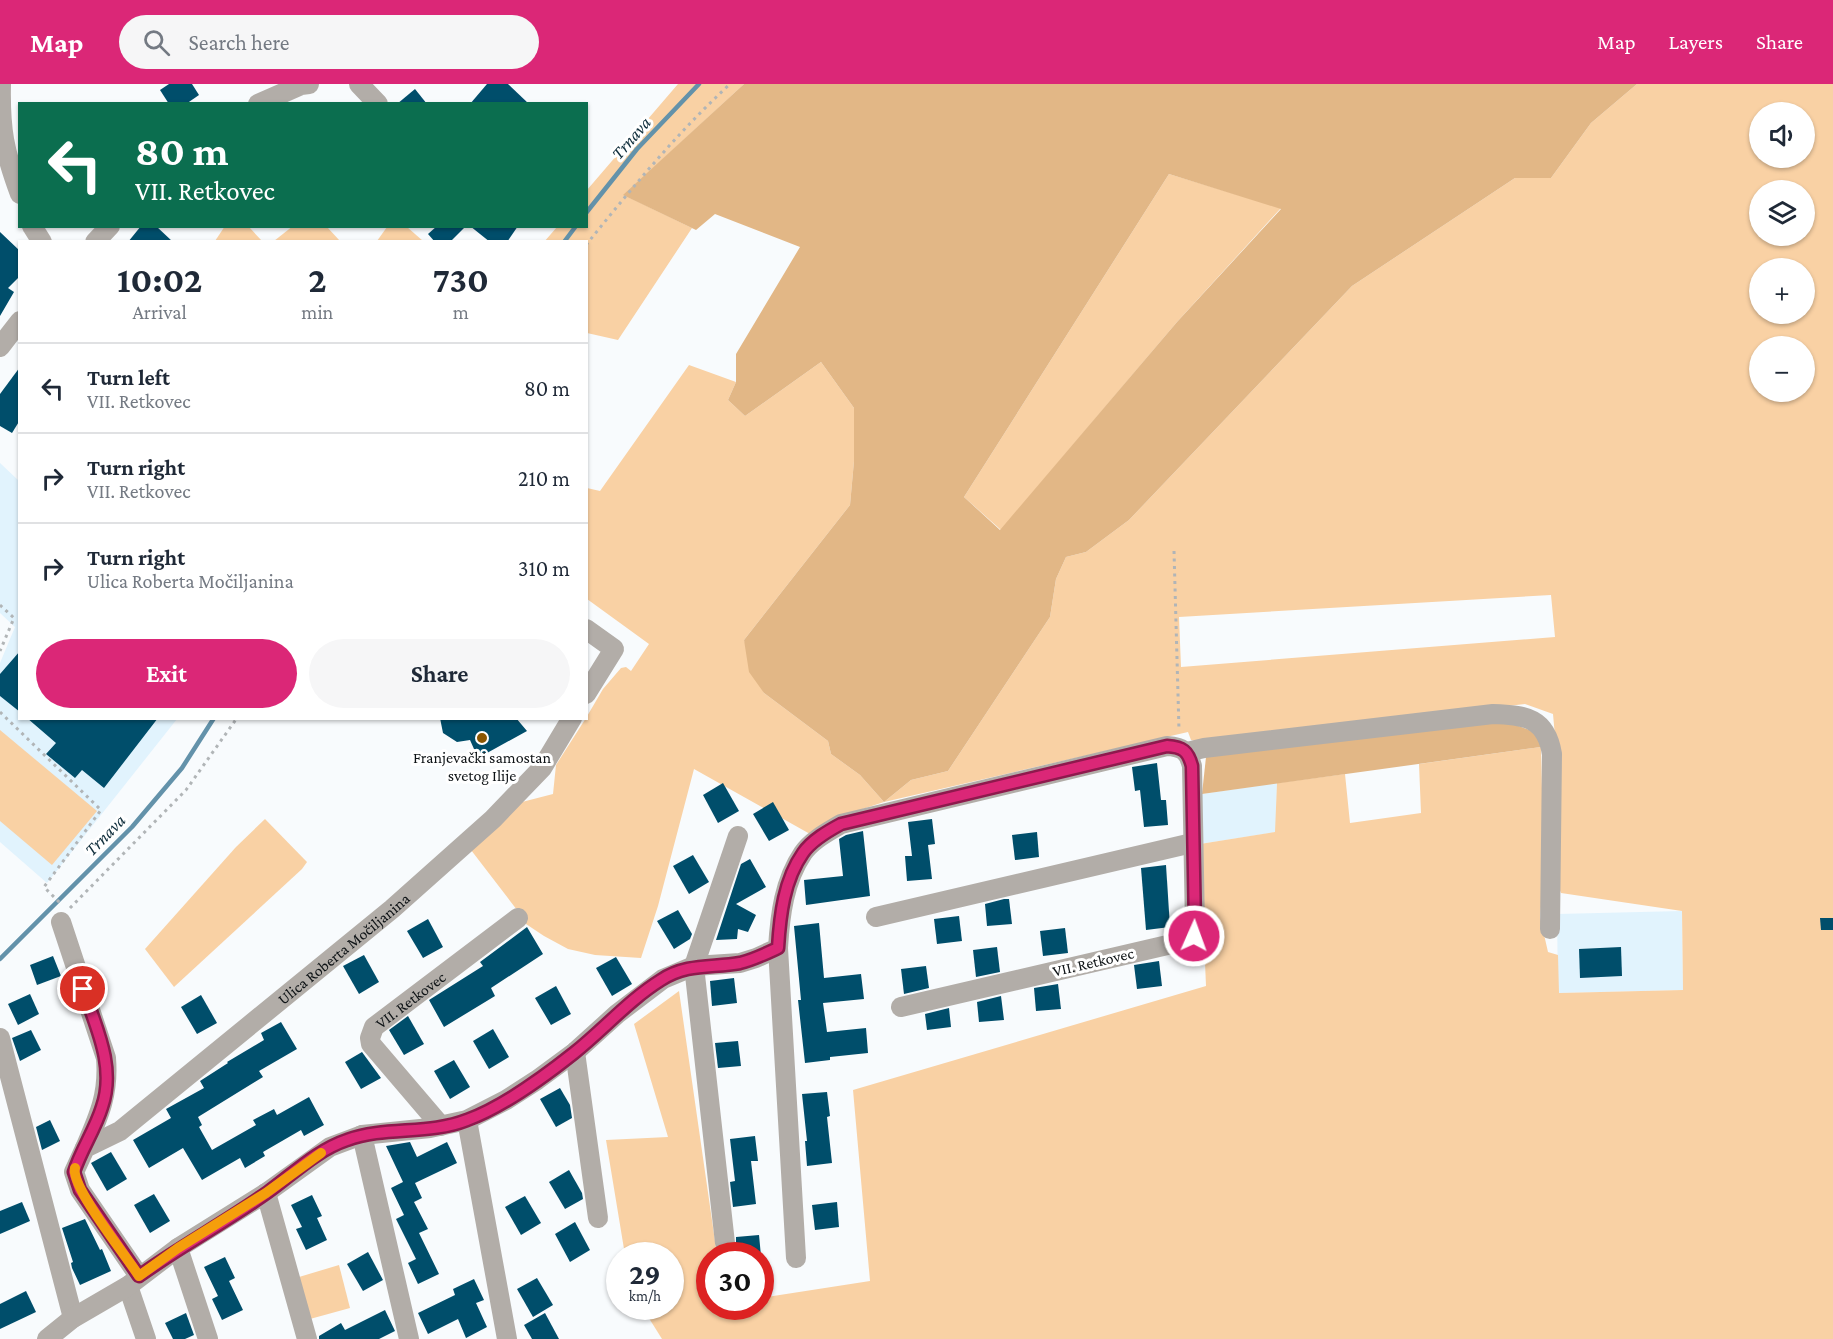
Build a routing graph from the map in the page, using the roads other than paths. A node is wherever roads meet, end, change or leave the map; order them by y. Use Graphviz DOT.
graph roads {
  1 [pos="1,84"];
  2 [pos="309,84"];
  3 [pos="359,84"];
  4 [pos="263,102"];
  5 [pos="376,102"];
  6 [pos="0,119"];
  7 [pos="2,152"];
  8 [pos="18,189"];
  9 [pos="108,228"];
  10 [pos="97,240"];
  11 [pos="18,324"];
  12 [pos="0,347"];
  13 [pos="588,630"];
  14 [pos="588,691"];
  15 [pos="571,720"];
  16 [pos="1183,749"];
  17 [pos="738,836"];
  18 [pos="1192,843"];
  19 [pos="64,916"];
  20 [pos="876,917"];
  21 [pos="518,918"];
  22 [pos="1550,929"];
  23 [pos="778,948"];
  24 [pos="694,966"];
  25 [pos="901,1007"];
  26 [pos="0,1038"];
  27 [pos="575,1052"];
  28 [pos="467,1120"];
  29 [pos="441,1126"];
  30 [pos="362,1135"];
  31 [pos="85,1148"];
  32 [pos="266,1193"];
  33 [pos="598,1218"];
  34 [pos="725,1242"];
  35 [pos="178,1248"];
  36 [pos="796,1258"];
  37 [pos="133,1281"];
  38 [pos="73,1318"];
  39 [pos="47,1339"];
  40 [pos="146,1339"];
  41 [pos="208,1339"];
  42 [pos="307,1339"];
  43 [pos="409,1339"];
  44 [pos="507,1339"];
  1 -- 6 [label="street"];
  2 -- 4 [label="street"];
  3 -- 5 [label="street"];
  6 -- 7 [label="street"];
  7 -- 8 [label="street"];
  9 -- 10 [label="street"];
  11 -- 12 [label="street"];
  13 -- 14 [label="street"];
  15 -- 31 [label="street, Ulica Roberta Močiljanina"];
  16 -- 18 [label="street, VII. Retkovec"];
  16 -- 22 [label="street"];
  16 -- 23 [label="street"];
  17 -- 24 [label="street"];
  18 -- 20 [label="street"];
  18 -- 25 [label="street, VII. Retkovec"];
  19 -- 31 [label="street"];
  21 -- 29 [label="street, VII. Retkovec"];
  23 -- 24 [label="street"];
  23 -- 36 [label="street"];
  24 -- 27 [label="street"];
  24 -- 34 [label="street"];
  26 -- 38 [label="street"];
  27 -- 28 [label="street"];
  27 -- 33 [label="street"];
  28 -- 29 [label="street"];
  28 -- 44 [label="street"];
  29 -- 30 [label="street"];
  30 -- 32 [label="street"];
  30 -- 43 [label="street"];
  31 -- 37 [label="street"];
  32 -- 35 [label="street"];
  32 -- 42 [label="street"];
  35 -- 37 [label="street"];
  35 -- 41 [label="street"];
  37 -- 38 [label="street"];
  37 -- 40 [label="street"];
  38 -- 39 [label="street"];
}
